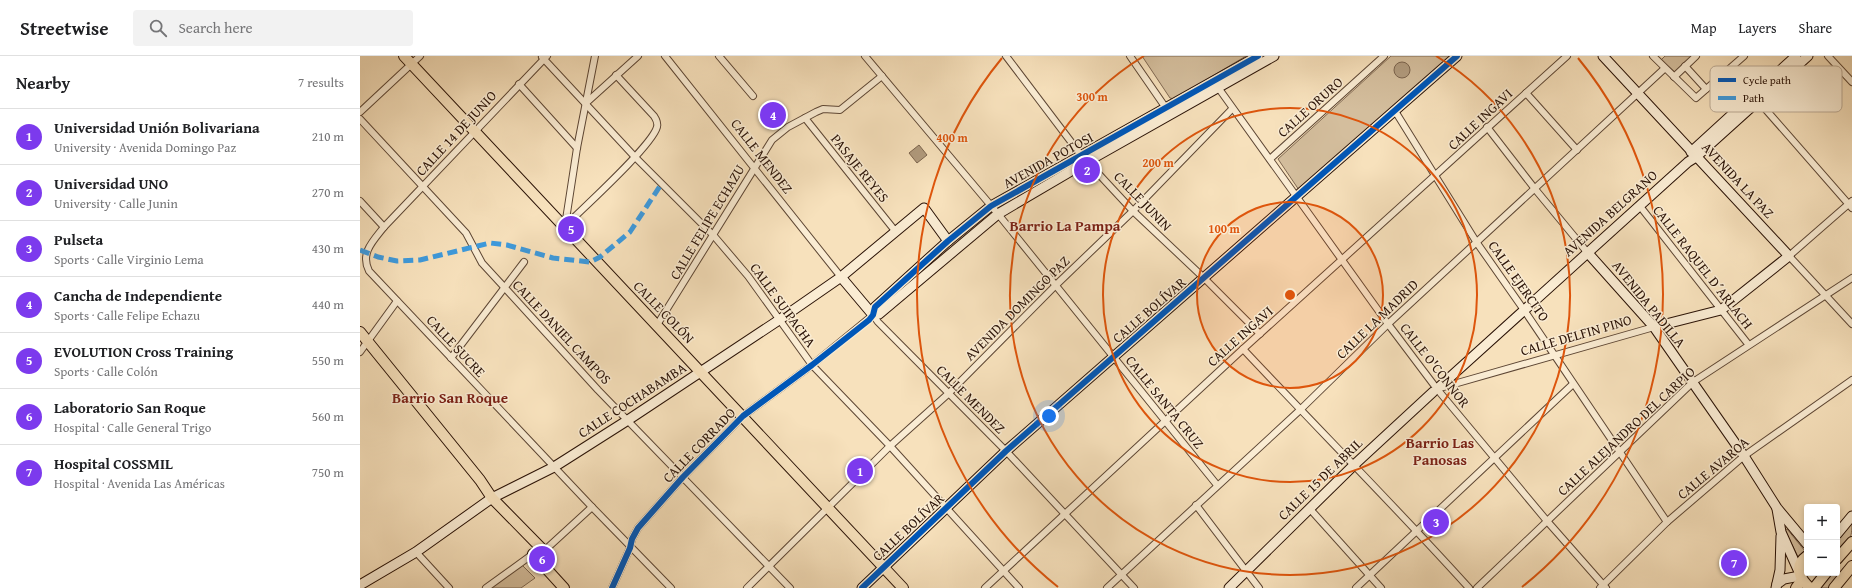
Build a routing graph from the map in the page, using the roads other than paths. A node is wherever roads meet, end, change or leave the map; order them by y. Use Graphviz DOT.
graph roads {
  1 [pos="404,56"];
  2 [pos="420,56"];
  3 [pos="595,56"];
  4 [pos="638,56"];
  5 [pos="664,56"];
  6 [pos="719,56"];
  7 [pos="866,56"];
  8 [pos="1006,56"];
  9 [pos="1130,56"];
  10 [pos="1258,56"];
  11 [pos="1274,56"];
  12 [pos="1384,56"];
  13 [pos="1457,56"];
  14 [pos="1567,56"];
  15 [pos="1603,56"];
  16 [pos="1696,56"];
  17 [pos="1744,56"];
  18 [pos="1796,56"];
  19 [pos="1808,56"];
  20 [pos="1828,56"];
  21 [pos="544,57"];
  22 [pos="1656,57"];
  23 [pos="412,64"];
  24 [pos="1685,66"];
  25 [pos="1733,66"];
  26 [pos="1786,66"];
  27 [pos="1795,66"];
  28 [pos="1837,66"];
  29 [pos="1664,69"];
  30 [pos="1842,71"];
  31 [pos="616,75"];
  32 [pos="882,76"];
  33 [pos="1674,77"];
  34 [pos="1852,82"];
  35 [pos="519,84"];
  36 [pos="1216,84"];
  37 [pos="1710,86"];
  38 [pos="1706,89"];
  39 [pos="1526,93"];
  40 [pos="1637,94"];
  41 [pos="753,96"];
  42 [pos="586,103"];
  43 [pos="1232,109"];
  44 [pos="1395,111"];
  45 [pos="360,112"];
  46 [pos="1169,112"];
  47 [pos="1740,112"];
  48 [pos="1768,112"];
  49 [pos="805,118"];
  50 [pos="360,119"];
  51 [pos="1487,127"];
  52 [pos="475,131"];
  53 [pos="577,148"];
  54 [pos="1577,150"];
  55 [pos="1694,154"];
  56 [pos="635,157"];
  57 [pos="1085,158"];
  58 [pos="1270,159"];
  59 [pos="753,169"];
  60 [pos="1435,177"];
  61 [pos="423,186"];
  62 [pos="1535,189"];
  63 [pos="1296,197"];
  64 [pos="360,200"];
  65 [pos="1851,204"];
  66 [pos="1639,205"];
  67 [pos="991,206"];
  68 [pos="1133,211"];
  69 [pos="998,214"];
  70 [pos="565,226"];
  71 [pos="384,227"];
  72 [pos="896,232"];
  73 [pos="714,236"];
  74 [pos="948,241"];
  75 [pos="1477,243"];
  76 [pos="954,249"];
  77 [pos="1587,252"];
  78 [pos="1789,256"];
  79 [pos="1342,259"];
  80 [pos="524,262"];
  81 [pos="841,276"];
  82 [pos="1204,278"];
  83 [pos="1852,278"];
  84 [pos="1056,285"];
  85 [pos="505,288"];
  86 [pos="1826,295"];
  87 [pos="397,301"];
  88 [pos="1524,310"];
  89 [pos="1721,310"];
  90 [pos="873,315"];
  91 [pos="778,320"];
  92 [pos="1388,324"];
  93 [pos="1852,324"];
  94 [pos="657,326"];
  95 [pos="1654,328"];
  96 [pos="360,332"];
  97 [pos="1260,334"];
  98 [pos="368,341"];
  99 [pos="1748,344"];
  100 [pos="1243,349"];
  101 [pos="360,352"];
  102 [pos="1554,356"];
  103 [pos="451,358"];
  104 [pos="1114,358"];
  105 [pos="812,365"];
  106 [pos="701,371"];
  107 [pos="1852,380"];
  108 [pos="1693,382"];
  109 [pos="1573,384"];
  110 [pos="1435,390"];
  111 [pos="948,394"];
  112 [pos="1300,410"];
  113 [pos="743,416"];
  114 [pos="628,420"];
  115 [pos="1165,421"];
  116 [pos="890,446"];
  117 [pos="1006,451"];
  118 [pos="1619,452"];
  119 [pos="1744,456"];
  120 [pos="1494,458"];
  121 [pos="1354,465"];
  122 [pos="554,467"];
  123 [pos="683,476"];
  124 [pos="1217,485"];
  125 [pos="492,498"];
  126 [pos="1196,505"];
  127 [pos="592,507"];
  128 [pos="828,507"];
  129 [pos="1777,508"];
  130 [pos="946,509"];
  131 [pos="1310,509"];
  132 [pos="1066,513"];
  133 [pos="1852,516"];
  134 [pos="1547,521"];
  135 [pos="1667,522"];
  136 [pos="1417,530"];
  137 [pos="1840,530"];
  138 [pos="1781,532"];
  139 [pos="1804,540"];
  140 [pos="1852,542"];
  141 [pos="630,548"];
  142 [pos="544,551"];
  143 [pos="416,552"];
  144 [pos="533,554"];
  145 [pos="1840,557"];
  146 [pos="1804,560"];
  147 [pos="1840,563"];
  148 [pos="769,566"];
  149 [pos="883,567"];
  150 [pos="1003,571"];
  151 [pos="1851,571"];
  152 [pos="1246,572"];
  153 [pos="360,574"];
  154 [pos="1122,575"];
  155 [pos="1370,575"];
  156 [pos="1824,576"];
  157 [pos="1799,579"];
  158 [pos="366,585"];
  159 [pos="1777,586"];
  160 [pos="1603,587"];
  161 [pos="449,588"];
  162 [pos="486,588"];
  163 [pos="564,588"];
  164 [pos="612,588"];
  165 [pos="671,588"];
  166 [pos="747,588"];
  167 [pos="790,588"];
  168 [pos="862,588"];
  169 [pos="903,588"];
  170 [pos="985,588"];
  171 [pos="1019,588"];
  172 [pos="1107,588"];
  173 [pos="1134,588"];
  174 [pos="1229,588"];
  175 [pos="1258,588"];
  176 [pos="1356,588"];
  177 [pos="1381,588"];
  178 [pos="1469,588"];
  179 [pos="1476,588"];
  180 [pos="1810,588"];
  181 [pos="1814,588"];
  182 [pos="1834,588"];
  1 -- 23 [label="main road, CALLE COLÓN"];
  2 -- 23 [label="street"];
  3 -- 42 [label="street"];
  4 -- 31 [label="street"];
  5 -- 59 [label="street, CALLE MENDEZ"];
  6 -- 41 [label="street"];
  7 -- 32 [label="street, CALLE SANTA CRUZ"];
  8 -- 57 [label="street, CALLE JUNIN"];
  9 -- 46 [label="street"];
  10 -- 36 [label="street, AVENIDA POTOSI"];
  11 -- 36 [label="street, AVENIDA POTOSI"];
  12 -- 58 [label="street, CALLE ORURO"];
  13 -- 44 [label="street, CALLE BOLÍVAR"];
  14 -- 39 [label="street, CALLE INGAVI"];
  15 -- 40 [label="street, AVENIDA LA PAZ"];
  16 -- 24 [label="street"];
  17 -- 25 [label="street"];
  18 -- 26 [label="street, AVENIDA BELGRANO"];
  19 -- 27 [label="street, AVENIDA BELGRANO"];
  20 -- 28 [label="street"];
  21 -- 35 [label="street, CALLE 14 DE JUNIO"];
  21 -- 42 [label="street, CALLE SUIPACHA"];
  22 -- 29 [label="street"];
  23 -- 45 [label="street"];
  23 -- 52 [label="main road, CALLE COLÓN"];
  24 -- 33 [label="street"];
  24 -- 38 [label="street"];
  29 -- 33 [label="street"];
  29 -- 40 [label="street, CALLE LA MADRID"];
  30 -- 34 [label="street"];
  31 -- 42 [label="street"];
  31 -- 56 [label="street"];
  32 -- 49 [label="street, CALLE FELIPE ECHAZU"];
  32 -- 67 [label="street, CALLE SANTA CRUZ"];
  33 -- 38 [label="street"];
  35 -- 52 [label="street, CALLE 14 DE JUNIO"];
  35 -- 53 [label="street"];
  36 -- 43 [label="street, CALLE O'CONNOR"];
  36 -- 46 [label="street, AVENIDA POTOSI"];
  37 -- 38 [label="street"];
  39 -- 51 [label="street, CALLE INGAVI"];
  39 -- 54 [label="street"];
  40 -- 54 [label="street, CALLE LA MADRID"];
  40 -- 55 [label="street, AVENIDA LA PAZ"];
  42 -- 53 [label="street"];
  42 -- 56 [label="street, CALLE SUIPACHA"];
  43 -- 58 [label="street, CALLE O'CONNOR"];
  43 -- 68 [label="street, AVENIDA DOMINGO PAZ"];
  44 -- 60 [label="street, CALLE EJERCITO"];
  44 -- 63 [label="street, CALLE BOLÍVAR"];
  46 -- 57 [label="street, AVENIDA POTOSI"];
  47 -- 55 [label="street, AVENIDA BELGRANO"];
  48 -- 65 [label="street"];
  49 -- 59 [label="street, CALLE FELIPE ECHAZU"];
  49 -- 72 [label="street, PASAJE REYES"];
  50 -- 61 [label="street, CALLE DANIEL CAMPOS"];
  51 -- 60 [label="street, CALLE INGAVI"];
  51 -- 62 [label="street, AVENIDA PADILLA"];
  52 -- 61 [label="street, CALLE 14 DE JUNIO"];
  52 -- 70 [label="main road, CALLE COLÓN"];
  53 -- 70 [label="street"];
  54 -- 62 [label="street, CALLE LA MADRID"];
  55 -- 66 [label="street, AVENIDA BELGRANO"];
  55 -- 78 [label="street, AVENIDA LA PAZ"];
  56 -- 70 [label="street"];
  56 -- 73 [label="street, CALLE SUIPACHA"];
  57 -- 67 [label="street, AVENIDA POTOSI"];
  57 -- 68 [label="street, CALLE JUNIN"];
  57 -- 69 [label="street, AVENIDA POTOSI"];
  58 -- 63 [label="street, CALLE O'CONNOR"];
  59 -- 73 [label="street, CALLE FELIPE ECHAZU"];
  59 -- 81 [label="street, CALLE MENDEZ"];
  60 -- 75 [label="street, CALLE EJERCITO"];
  60 -- 79 [label="street, CALLE INGAVI"];
  61 -- 71 [label="street, CALLE 14 DE JUNIO"];
  61 -- 85 [label="street, CALLE DANIEL CAMPOS"];
  62 -- 75 [label="street, CALLE LA MADRID"];
  62 -- 77 [label="street, AVENIDA PADILLA"];
  63 -- 79 [label="street, CALLE O'CONNOR"];
  63 -- 82 [label="street, CALLE BOLÍVAR"];
  64 -- 71 [label="street"];
  65 -- 78 [label="street, CALLE DELFIN PINO"];
  66 -- 77 [label="street, AVENIDA BELGRANO"];
  66 -- 89 [label="street, CALLE RAQUEL D´ARLACH"];
  67 -- 69 [label="street, CALLE SANTA CRUZ"];
  67 -- 74 [label="street, AVENIDA POTOSI"];
  68 -- 82 [label="street, CALLE JUNIN"];
  68 -- 84 [label="street, AVENIDA DOMINGO PAZ"];
  69 -- 76 [label="street, AVENIDA POTOSI"];
  69 -- 84 [label="street, CALLE SANTA CRUZ"];
  70 -- 94 [label="main road, CALLE COLÓN"];
  71 -- 87 [label="street, CALLE SUCRE"];
  72 -- 74 [label="street, CALLE COCHABAMBA"];
  72 -- 81 [label="street, CALLE COCHABAMBA"];
  73 -- 91 [label="street, CALLE SUIPACHA"];
  73 -- 94 [label="street, CALLE FELIPE ECHAZU"];
  74 -- 76 [label="street, CALLE COCHABAMBA"];
  74 -- 90 [label="street, AVENIDA POTOSI"];
  75 -- 88 [label="street, CALLE EJERCITO"];
  75 -- 92 [label="street, CALLE LA MADRID"];
  76 -- 90 [label="street, AVENIDA POTOSI"];
  77 -- 88 [label="street, AVENIDA BELGRANO"];
  77 -- 95 [label="street, AVENIDA PADILLA"];
  78 -- 86 [label="street, AVENIDA LA PAZ"];
  78 -- 89 [label="street, CALLE DELFIN PINO"];
  79 -- 92 [label="street, CALLE O'CONNOR"];
  79 -- 97 [label="street, CALLE INGAVI"];
  80 -- 85 [label="street"];
  81 -- 90 [label="street, CALLE MENDEZ"];
  81 -- 91 [label="street, CALLE COCHABAMBA"];
  82 -- 97 [label="street, CALLE JUNIN"];
  82 -- 104 [label="street, CALLE BOLÍVAR"];
  83 -- 86 [label="street, CALLE ALEJANDRO DEL CARPIO"];
  84 -- 104 [label="street, CALLE SANTA CRUZ"];
  84 -- 111 [label="street, AVENIDA DOMINGO PAZ"];
  85 -- 103 [label="street"];
  85 -- 114 [label="street, CALLE DANIEL CAMPOS"];
  86 -- 93 [label="street, AVENIDA LA PAZ"];
  86 -- 99 [label="street, CALLE ALEJANDRO DEL CARPIO"];
  87 -- 98 [label="street"];
  87 -- 103 [label="street, CALLE SUCRE"];
  88 -- 102 [label="street, CALLE EJERCITO"];
  88 -- 110 [label="street, AVENIDA BELGRANO"];
  89 -- 95 [label="street, CALLE DELFIN PINO"];
  89 -- 99 [label="street, CALLE RAQUEL D´ARLACH"];
  90 -- 105 [label="street, CALLE CORRADO"];
  90 -- 111 [label="street, CALLE MENDEZ"];
  91 -- 105 [label="street, CALLE SUIPACHA"];
  91 -- 106 [label="street, CALLE COCHABAMBA"];
  92 -- 110 [label="street, CALLE O'CONNOR"];
  92 -- 112 [label="street, CALLE LA MADRID"];
  94 -- 106 [label="main road, CALLE COLÓN"];
  95 -- 102 [label="street, CALLE DELFIN PINO"];
  95 -- 108 [label="street, AVENIDA PADILLA"];
  96 -- 98 [label="main road"];
  97 -- 100 [label="street, CALLE INGAVI"];
  98 -- 101 [label="street"];
  98 -- 125 [label="main road"];
  99 -- 108 [label="street, CALLE ALEJANDRO DEL CARPIO"];
  100 -- 112 [label="street"];
  100 -- 115 [label="street, CALLE INGAVI"];
  102 -- 109 [label="street, CALLE EJERCITO"];
  102 -- 110 [label="street, CALLE DELFIN PINO"];
  103 -- 122 [label="street, CALLE SUCRE"];
  104 -- 115 [label="street, CALLE SANTA CRUZ"];
  104 -- 117 [label="street, CALLE BOLÍVAR"];
  105 -- 113 [label="street, CALLE CORRADO"];
  105 -- 116 [label="street, CALLE SUIPACHA"];
  106 -- 113 [label="main road, CALLE COLÓN"];
  106 -- 114 [label="street, CALLE COCHABAMBA"];
  107 -- 119 [label="street, CALLE AVAROA"];
  108 -- 118 [label="street, CALLE ALEJANDRO DEL CARPIO"];
  108 -- 119 [label="street, AVENIDA PADILLA"];
  109 -- 118 [label="street, CALLE EJERCITO"];
  109 -- 120 [label="street"];
  110 -- 120 [label="street, CALLE O'CONNOR"];
  110 -- 121 [label="street, CALLE 15 DE ABRIL"];
  111 -- 116 [label="street, AVENIDA DOMINGO PAZ"];
  111 -- 117 [label="street, CALLE MENDEZ"];
  112 -- 121 [label="street"];
  112 -- 124 [label="street, CALLE LA MADRID"];
  113 -- 123 [label="street, CALLE CORRADO"];
  113 -- 128 [label="main road, CALLE COLÓN"];
  114 -- 122 [label="street, CALLE COCHABAMBA"];
  114 -- 123 [label="street, CALLE DANIEL CAMPOS"];
  115 -- 124 [label="street, CALLE SANTA CRUZ"];
  115 -- 132 [label="street, CALLE INGAVI"];
  116 -- 128 [label="street, AVENIDA DOMINGO PAZ"];
  116 -- 130 [label="street, CALLE SUIPACHA"];
  117 -- 130 [label="street, CALLE BOLÍVAR"];
  117 -- 132 [label="street, CALLE MENDEZ"];
  118 -- 134 [label="street, CALLE ALEJANDRO DEL CARPIO"];
  118 -- 135 [label="street, CALLE EJERCITO"];
  119 -- 129 [label="street, AVENIDA PADILLA"];
  119 -- 135 [label="street, CALLE AVAROA"];
  120 -- 134 [label="street, CALLE O'CONNOR"];
  120 -- 136 [label="street"];
  121 -- 131 [label="street, CALLE 15 DE ABRIL"];
  121 -- 136 [label="street"];
  122 -- 125 [label="street, CALLE COCHABAMBA"];
  122 -- 127 [label="street, CALLE SUCRE"];
  123 -- 141 [label="street, CALLE CORRADO"];
  123 -- 148 [label="street, CALLE DANIEL CAMPOS"];
  124 -- 126 [label="street, CALLE LA MADRID"];
  125 -- 142 [label="main road"];
  125 -- 143 [label="street, CALLE COCHABAMBA"];
  126 -- 152 [label="street"];
  126 -- 154 [label="street, CALLE LA MADRID"];
  127 -- 141 [label="street, CALLE SUCRE"];
  127 -- 142 [label="street"];
  128 -- 148 [label="street, AVENIDA DOMINGO PAZ"];
  128 -- 149 [label="main road, CALLE COLÓN"];
  129 -- 138 [label="street, AVENIDA PADILLA"];
  129 -- 139 [label="street, AVENIDA PADILLA"];
  130 -- 149 [label="street, CALLE BOLÍVAR"];
  130 -- 150 [label="street, CALLE SUIPACHA"];
  131 -- 152 [label="street, CALLE 15 DE ABRIL"];
  131 -- 155 [label="street"];
  132 -- 150 [label="street, CALLE INGAVI"];
  132 -- 154 [label="street, CALLE MENDEZ"];
  133 -- 137 [label="street"];
  134 -- 160 [label="street, CALLE O'CONNOR"];
  134 -- 179 [label="street, CALLE ALEJANDRO DEL CARPIO"];
  135 -- 160 [label="street, CALLE AVAROA"];
  136 -- 155 [label="street"];
  136 -- 178 [label="street"];
  138 -- 157 [label="street, AVENIDA PADILLA"];
  138 -- 159 [label="street"];
  140 -- 145 [label="main road"];
  141 -- 164 [label="street, CALLE CORRADO"];
  141 -- 165 [label="street, CALLE SUCRE"];
  142 -- 144 [label="main road"];
  143 -- 158 [label="street, CALLE COCHABAMBA"];
  143 -- 161 [label="street"];
  144 -- 162 [label="street"];
  144 -- 163 [label="main road"];
  146 -- 157 [label="main road"];
  147 -- 151 [label="main road"];
  148 -- 166 [label="street, AVENIDA DOMINGO PAZ"];
  148 -- 167 [label="street, CALLE DANIEL CAMPOS"];
  149 -- 168 [label="street, CALLE BOLÍVAR"];
  149 -- 169 [label="main road, CALLE COLÓN"];
  150 -- 170 [label="street, CALLE INGAVI"];
  150 -- 171 [label="street, CALLE SUIPACHA"];
  151 -- 182 [label="main road"];
  152 -- 174 [label="street, CALLE 15 DE ABRIL"];
  152 -- 175 [label="street"];
  153 -- 158 [label="street"];
  154 -- 172 [label="street, CALLE LA MADRID"];
  154 -- 173 [label="street, CALLE MENDEZ"];
  155 -- 176 [label="street"];
  155 -- 177 [label="street"];
  156 -- 181 [label="main road"];
  157 -- 159 [label="street"];
  157 -- 180 [label="main road"];
}
